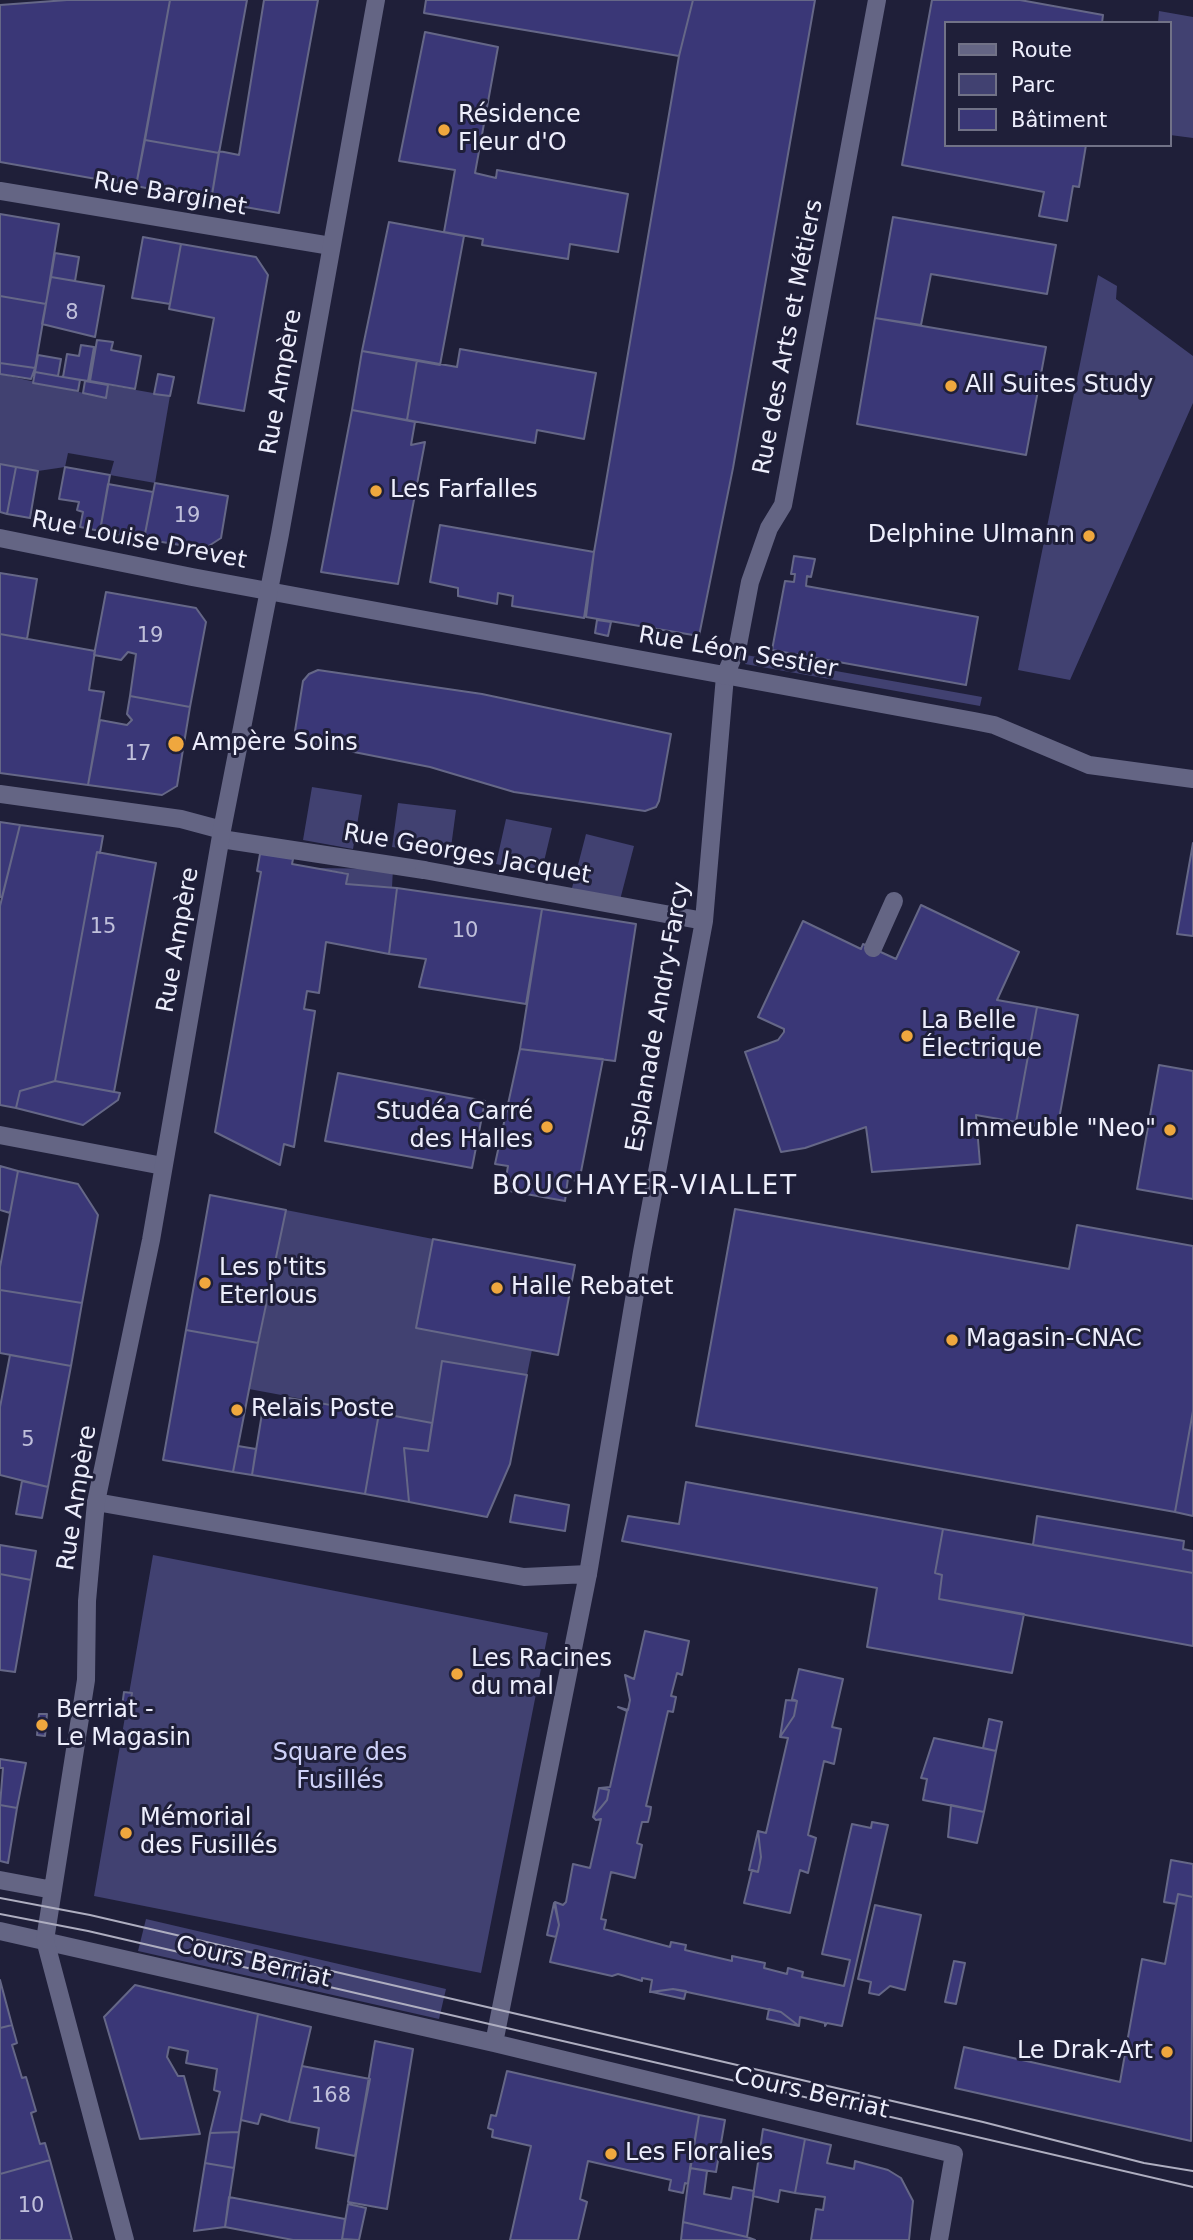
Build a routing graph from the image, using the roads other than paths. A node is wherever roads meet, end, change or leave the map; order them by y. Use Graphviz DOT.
graph roads {
  1 [pos="376,0"];
  2 [pos="877,0"];
  3 [pos="0,191"];
  4 [pos="331,246"];
  5 [pos="0,538"];
  6 [pos="269,591"];
  7 [pos="725,676"];
  8 [pos="1193,779"];
  9 [pos="0,794"];
  10 [pos="222,835"];
  11 [pos="894,901"];
  12 [pos="704,920"];
  13 [pos="873,948"];
  14 [pos="0,1135"];
  15 [pos="163,1166"];
  16 [pos="96,1502"];
  17 [pos="589,1574"];
  18 [pos="0,1880"];
  19 [pos="53,1890"];
  20 [pos="0,1931"];
  21 [pos="45,1940"];
  22 [pos="494,2043"];
  23 [pos="125,2240"];
  24 [pos="939,2240"];
  1 -- 4 [label="street, Rue Ampère"];
  2 -- 7 [label="street, Rue des Arts et Métiers"];
  3 -- 4 [label="street, Rue Barginet"];
  4 -- 6 [label="street, Rue Ampère"];
  5 -- 6 [label="street, Rue Louise Drevet"];
  6 -- 7 [label="street, Rue Léon Sestier"];
  6 -- 10 [label="street, Rue Ampère"];
  7 -- 8 [label="street, Rue Léon Sestier"];
  7 -- 12 [label="street, Esplanade Andry-Farcy"];
  9 -- 10 [label="street, Rue Georges Jacquet"];
  10 -- 12 [label="street, Rue Georges Jacquet"];
  10 -- 15 [label="street, Rue Ampère"];
  11 -- 13 [label="street"];
  12 -- 17 [label="street, Esplanade Andry-Farcy"];
  14 -- 15 [label="street"];
  15 -- 16 [label="street, Rue Ampère"];
  16 -- 17 [label="street"];
  16 -- 19 [label="street, Rue Ampère"];
  17 -- 22 [label="street"];
  18 -- 19 [label="street"];
  19 -- 21 [label="street, Rue Ampère"];
  20 -- 21 [label="street, Cours Berriat"];
  21 -- 22 [label="street, Cours Berriat"];
  21 -- 23 [label="street"];
  22 -- 24 [label="street, Cours Berriat"];
}
